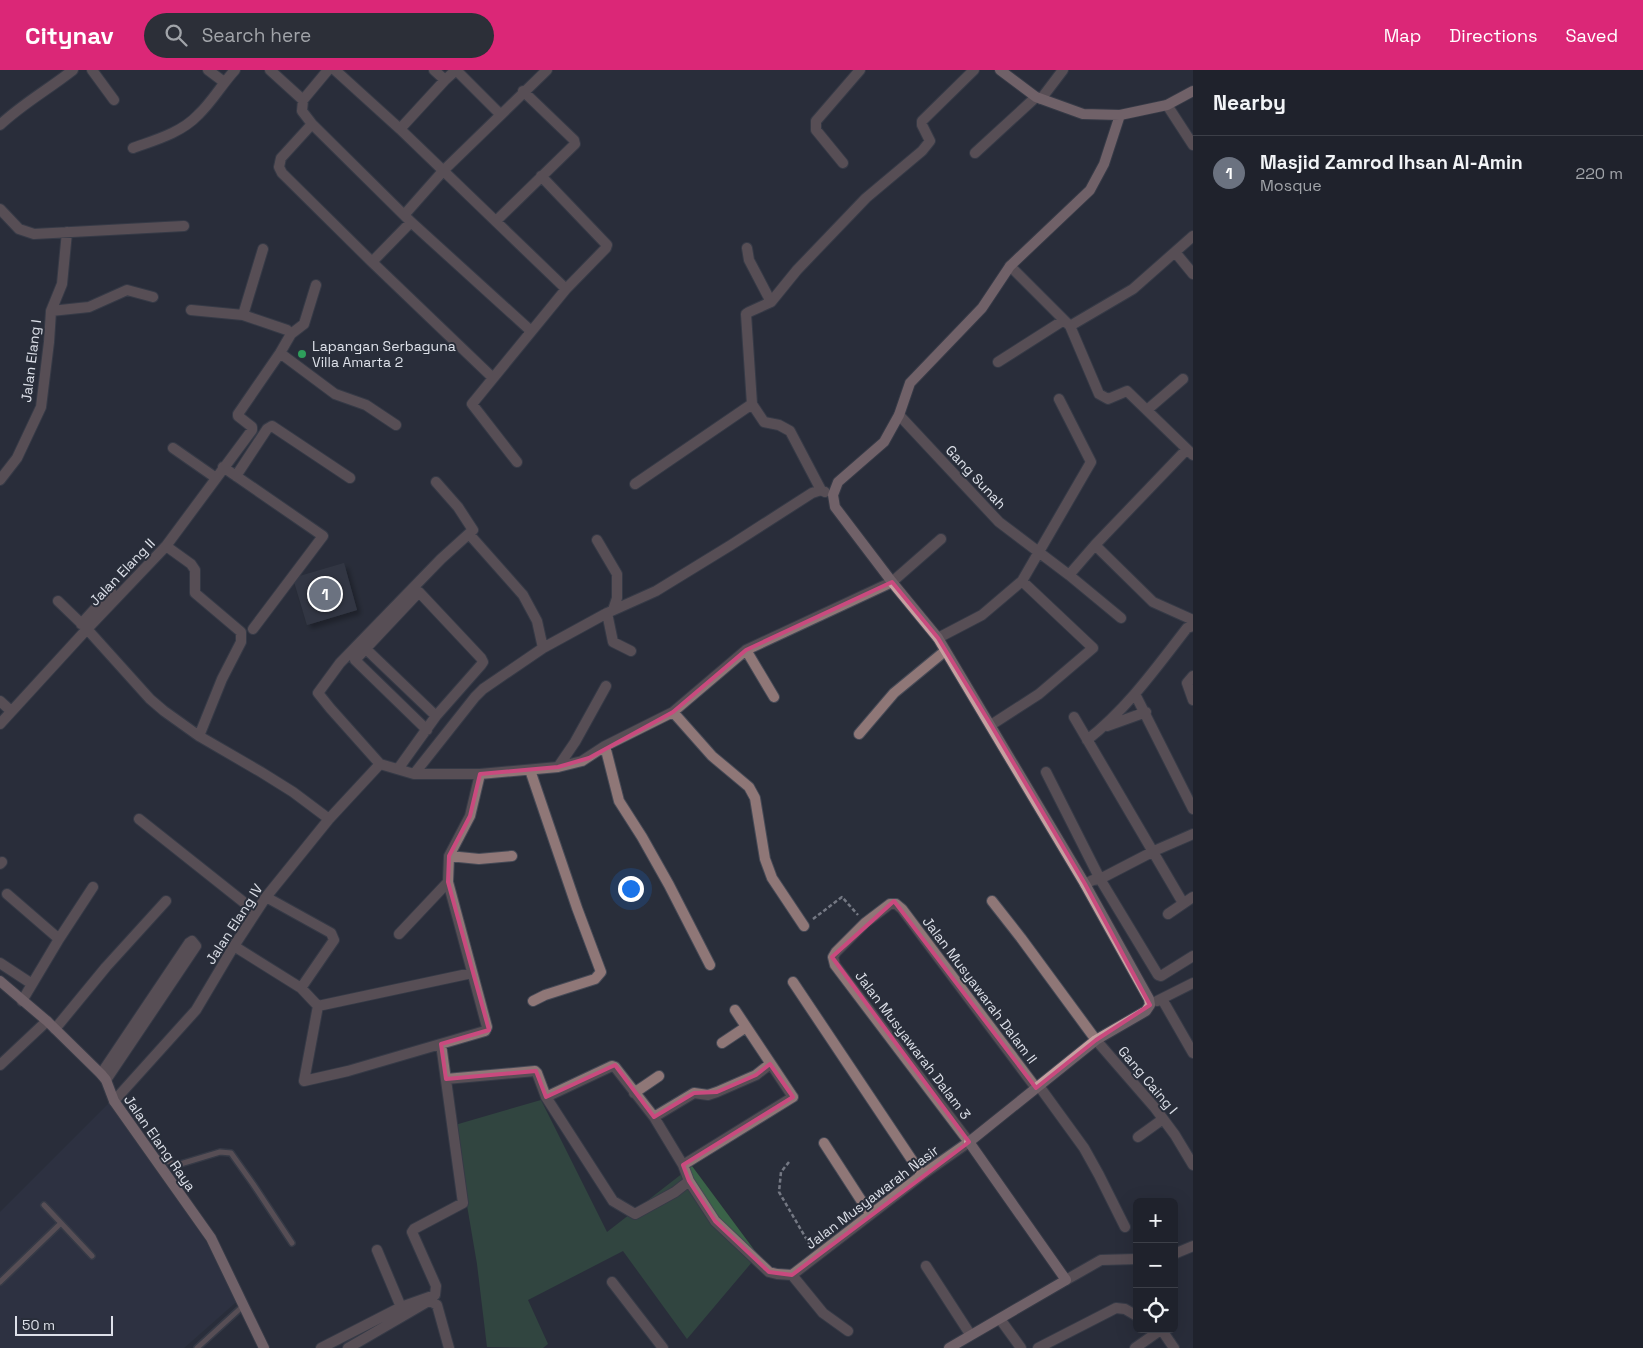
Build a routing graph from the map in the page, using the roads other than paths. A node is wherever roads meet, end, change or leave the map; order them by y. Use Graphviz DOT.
graph roads {
  1 [pos="73,70"];
  2 [pos="92,70"];
  3 [pos="208,70"];
  4 [pos="235,70"];
  5 [pos="270,70"];
  6 [pos="328,70"];
  7 [pos="335,70"];
  8 [pos="434,70"];
  9 [pos="547,70"];
  10 [pos="860,70"];
  11 [pos="974,70"];
  12 [pos="1000,70"];
  13 [pos="1063,70"];
  14 [pos="1011,74"];
  15 [pos="445,80"];
  16 [pos="224,82"];
  17 [pos="524,91"];
  18 [pos="1193,91"];
  19 [pos="1039,98"];
  20 [pos="114,100"];
  21 [pos="303,100"];
  22 [pos="1166,105"];
  23 [pos="500,114"];
  24 [pos="1120,115"];
  25 [pos="312,124"];
  26 [pos="0,125"];
  27 [pos="400,129"];
  28 [pos="1193,145"];
  29 [pos="133,148"];
  30 [pos="975,153"];
  31 [pos="843,162"];
  32 [pos="443,171"];
  33 [pos="541,176"];
  34 [pos="0,209"];
  35 [pos="408,218"];
  36 [pos="496,221"];
  37 [pos="184,226"];
  38 [pos="67,232"];
  39 [pos="1193,236"];
  40 [pos="747,248"];
  41 [pos="263,249"];
  42 [pos="1175,252"];
  43 [pos="372,262"];
  44 [pos="1010,266"];
  45 [pos="1193,274"];
  46 [pos="316,285"];
  47 [pos="566,289"];
  48 [pos="153,297"];
  49 [pos="771,302"];
  50 [pos="191,310"];
  51 [pos="51,311"];
  52 [pos="243,315"];
  53 [pos="1067,323"];
  54 [pos="531,332"];
  55 [pos="291,334"];
  56 [pos="280,353"];
  57 [pos="998,362"];
  58 [pos="493,378"];
  59 [pos="1183,380"];
  60 [pos="1059,400"];
  61 [pos="752,404"];
  62 [pos="1147,410"];
  63 [pos="899,415"];
  64 [pos="396,424"];
  65 [pos="173,448"];
  66 [pos="1190,452"];
  67 [pos="517,462"];
  68 [pos="223,467"];
  69 [pos="236,476"];
  70 [pos="216,478"];
  71 [pos="350,478"];
  72 [pos="0,480"];
  73 [pos="436,482"];
  74 [pos="635,484"];
  75 [pos="821,490"];
  76 [pos="833,495"];
  77 [pos="470,534"];
  78 [pos="941,539"];
  79 [pos="597,540"];
  80 [pos="166,546"];
  81 [pos="1095,546"];
  82 [pos="1039,552"];
  83 [pos="1069,575"];
  84 [pos="892,582"];
  85 [pos="1022,582"];
  86 [pos="112,591"];
  87 [pos="58,601"];
  88 [pos="610,612"];
  89 [pos="1121,618"];
  90 [pos="1193,620"];
  91 [pos="84,626"];
  92 [pos="1193,626"];
  93 [pos="253,629"];
  94 [pos="938,638"];
  95 [pos="543,648"];
  96 [pos="366,650"];
  97 [pos="746,650"];
  98 [pos="630,651"];
  99 [pos="945,651"];
  100 [pos="1193,676"];
  101 [pos="606,686"];
  102 [pos="1135,694"];
  103 [pos="774,697"];
  104 [pos="1193,700"];
  105 [pos="0,701"];
  106 [pos="11,712"];
  107 [pos="673,712"];
  108 [pos="1146,712"];
  109 [pos="436,716"];
  110 [pos="1074,717"];
  111 [pos="0,724"];
  112 [pos="991,725"];
  113 [pos="1103,727"];
  114 [pos="427,730"];
  115 [pos="859,734"];
  116 [pos="198,736"];
  117 [pos="1087,740"];
  118 [pos="606,746"];
  119 [pos="380,764"];
  120 [pos="558,767"];
  121 [pos="398,769"];
  122 [pos="530,770"];
  123 [pos="1046,772"];
  124 [pos="414,774"];
  125 [pos="480,774"];
  126 [pos="1193,809"];
  127 [pos="138,819"];
  128 [pos="329,819"];
  129 [pos="1193,834"];
  130 [pos="1154,851"];
  131 [pos="449,856"];
  132 [pos="512,856"];
  133 [pos="1100,879"];
  134 [pos="448,882"];
  135 [pos="93,887"];
  136 [pos="1086,887"];
  137 [pos="7,894"];
  138 [pos="266,897"];
  139 [pos="1193,897"];
  140 [pos="166,901"];
  141 [pos="992,901"];
  142 [pos="1183,903"];
  143 [pos="256,912"];
  144 [pos="1168,914"];
  145 [pos="804,926"];
  146 [pos="399,934"];
  147 [pos="59,940"];
  148 [pos="234,946"];
  149 [pos="1193,956"];
  150 [pos="0,963"];
  151 [pos="710,965"];
  152 [pos="835,965"];
  153 [pos="472,972"];
  154 [pos="0,981"];
  155 [pos="793,982"];
  156 [pos="1193,983"];
  157 [pos="32,984"];
  158 [pos="301,988"];
  159 [pos="1162,999"];
  160 [pos="22,1001"];
  161 [pos="534,1001"];
  162 [pos="1150,1005"];
  163 [pos="318,1006"];
  164 [pos="735,1010"];
  165 [pos="51,1025"];
  166 [pos="746,1027"];
  167 [pos="1096,1040"];
  168 [pos="722,1043"];
  169 [pos="441,1044"];
  170 [pos="1193,1053"];
  171 [pos="770,1064"];
  172 [pos="0,1065"];
  173 [pos="659,1076"];
  174 [pos="104,1077"];
  175 [pos="446,1079"];
  176 [pos="1037,1087"];
  177 [pos="634,1093"];
  178 [pos="546,1097"];
  179 [pos="114,1101"];
  180 [pos="654,1117"];
  181 [pos="1163,1119"];
  182 [pos="1138,1137"];
  183 [pos="969,1142"];
  184 [pos="824,1143"];
  185 [pos="152,1155"];
  186 [pos="683,1165"];
  187 [pos="1193,1165"];
  188 [pos="922,1175"];
  189 [pos="689,1181"];
  190 [pos="44,1205"];
  191 [pos="870,1214"];
  192 [pos="61,1223"];
  193 [pos="1124,1227"];
  194 [pos="292,1243"];
  195 [pos="1193,1246"];
  196 [pos="377,1250"];
  197 [pos="1178,1252"];
  198 [pos="92,1256"];
  199 [pos="1133,1259"];
  200 [pos="926,1266"];
  201 [pos="792,1275"];
  202 [pos="1066,1280"];
  203 [pos="0,1282"];
  204 [pos="612,1282"];
  205 [pos="243,1306"];
  206 [pos="401,1307"];
  207 [pos="1133,1314"];
  208 [pos="1000,1319"];
  209 [pos="848,1331"];
  210 [pos="1156,1333"];
  211 [pos="1164,1333"];
  212 [pos="970,1334"];
  213 [pos="197,1348"];
  214 [pos="264,1348"];
  215 [pos="321,1348"];
  216 [pos="348,1348"];
  217 [pos="448,1348"];
  218 [pos="663,1348"];
  219 [pos="949,1348"];
  220 [pos="1021,1348"];
  221 [pos="1038,1348"];
  222 [pos="1135,1348"];
  223 [pos="1174,1348"];
  1 -- 26 [label="street"];
  2 -- 20 [label="street"];
  3 -- 16 [label="street"];
  4 -- 16 [label="street"];
  5 -- 21 [label="street"];
  6 -- 21 [label="street"];
  7 -- 27 [label="street"];
  8 -- 15 [label="street"];
  9 -- 17 [label="street"];
  10 -- 31 [label="street"];
  11 -- 49 [label="street"];
  12 -- 14 [label="street"];
  13 -- 19 [label="street"];
  14 -- 19 [label="street"];
  15 -- 23 [label="street"];
  15 -- 27 [label="street"];
  16 -- 29 [label="street"];
  17 -- 23 [label="street"];
  17 -- 33 [label="street"];
  18 -- 22 [label="street"];
  19 -- 24 [label="street"];
  19 -- 30 [label="street"];
  21 -- 25 [label="street"];
  22 -- 24 [label="street"];
  22 -- 28 [label="street"];
  23 -- 32 [label="street"];
  24 -- 44 [label="street"];
  25 -- 35 [label="street"];
  25 -- 43 [label="street"];
  27 -- 32 [label="street"];
  32 -- 35 [label="street"];
  32 -- 36 [label="street"];
  33 -- 36 [label="street"];
  33 -- 47 [label="street"];
  34 -- 38 [label="street"];
  35 -- 43 [label="street"];
  35 -- 54 [label="street"];
  36 -- 47 [label="street"];
  37 -- 38 [label="street"];
  38 -- 51 [label="street"];
  39 -- 42 [label="street"];
  40 -- 49 [label="street"];
  41 -- 52 [label="street"];
  42 -- 45 [label="street"];
  42 -- 53 [label="street"];
  43 -- 58 [label="street"];
  44 -- 53 [label="street"];
  44 -- 63 [label="street"];
  46 -- 55 [label="street"];
  47 -- 54 [label="street"];
  48 -- 51 [label="street, Jalan Elang I"];
  49 -- 61 [label="street"];
  50 -- 52 [label="street"];
  51 -- 72 [label="street, Jalan Elang I"];
  52 -- 55 [label="street"];
  53 -- 57 [label="street"];
  53 -- 62 [label="street"];
  54 -- 58 [label="street"];
  55 -- 56 [label="street"];
  56 -- 64 [label="street"];
  56 -- 68 [label="street, Jalan Elang II"];
  58 -- 67 [label="street"];
  59 -- 62 [label="street"];
  60 -- 82 [label="street"];
  61 -- 74 [label="street"];
  61 -- 75 [label="street"];
  62 -- 66 [label="street"];
  63 -- 76 [label="street"];
  63 -- 82 [label="street, Gang Sunah"];
  65 -- 70 [label="street"];
  66 -- 81 [label="street"];
  68 -- 69 [label="street"];
  68 -- 70 [label="street, Jalan Elang II"];
  69 -- 71 [label="street"];
  69 -- 93 [label="street"];
  70 -- 80 [label="street, Jalan Elang II"];
  73 -- 77 [label="street"];
  75 -- 76 [label="street"];
  75 -- 88 [label="street"];
  76 -- 84 [label="street"];
  77 -- 95 [label="street"];
  77 -- 119 [label="street"];
  78 -- 84 [label="street"];
  79 -- 88 [label="street"];
  80 -- 91 [label="street, Jalan Elang II"];
  80 -- 116 [label="street"];
  81 -- 83 [label="street"];
  81 -- 90 [label="street"];
  82 -- 83 [label="street, Gang Sunah"];
  82 -- 85 [label="street"];
  83 -- 89 [label="street, Gang Sunah"];
  84 -- 94 [label="street"];
  84 -- 97 [label="street"];
  85 -- 94 [label="street"];
  85 -- 112 [label="street"];
  86 -- 91 [label="street"];
  87 -- 91 [label="street"];
  88 -- 95 [label="street"];
  88 -- 98 [label="street"];
  91 -- 106 [label="street, Jalan Elang II"];
  91 -- 116 [label="street"];
  92 -- 102 [label="street"];
  94 -- 99 [label="street"];
  95 -- 124 [label="street"];
  96 -- 109 [label="street"];
  96 -- 109 [label="street"];
  96 -- 114 [label="street"];
  97 -- 103 [label="street"];
  97 -- 107 [label="street"];
  99 -- 112 [label="street"];
  99 -- 115 [label="street"];
  100 -- 104 [label="street"];
  101 -- 120 [label="street"];
  102 -- 108 [label="street"];
  102 -- 113 [label="street"];
  105 -- 106 [label="street"];
  106 -- 111 [label="street, Jalan Elang II"];
  107 -- 118 [label="street"];
  107 -- 145 [label="street"];
  108 -- 113 [label="street"];
  108 -- 126 [label="street"];
  109 -- 114 [label="street"];
  110 -- 117 [label="street"];
  112 -- 136 [label="street"];
  113 -- 117 [label="street"];
  114 -- 121 [label="street"];
  116 -- 128 [label="street"];
  117 -- 130 [label="street"];
  118 -- 120 [label="street"];
  118 -- 151 [label="street"];
  119 -- 121 [label="street"];
  119 -- 128 [label="street, Jalan Elang IV"];
  120 -- 122 [label="street"];
  121 -- 124 [label="street"];
  122 -- 125 [label="street"];
  122 -- 161 [label="street"];
  123 -- 133 [label="street"];
  124 -- 125 [label="street"];
  125 -- 131 [label="street"];
  127 -- 143 [label="street"];
  128 -- 138 [label="street, Jalan Elang IV"];
  129 -- 130 [label="street"];
  130 -- 133 [label="street"];
  130 -- 142 [label="street"];
  131 -- 132 [label="street"];
  131 -- 134 [label="street"];
  133 -- 136 [label="street"];
  133 -- 149 [label="street"];
  134 -- 146 [label="street"];
  134 -- 153 [label="street"];
  135 -- 147 [label="street"];
  136 -- 162 [label="street"];
  137 -- 147 [label="street"];
  138 -- 143 [label="street, Jalan Elang IV"];
  138 -- 158 [label="street"];
  139 -- 142 [label="street"];
  140 -- 165 [label="street"];
  141 -- 167 [label="street, Gang Caing I"];
  142 -- 144 [label="street"];
  143 -- 148 [label="street, Jalan Elang IV"];
  147 -- 157 [label="street"];
  148 -- 158 [label="street"];
  148 -- 179 [label="street, Jalan Elang IV"];
  150 -- 157 [label="street"];
  152 -- 176 [label="street, Jalan Musyawarah Dalam II"];
  152 -- 183 [label="street, Jalan Musyawarah Dalam 3"];
  153 -- 163 [label="street"];
  153 -- 169 [label="street"];
  154 -- 160 [label="street, Jalan Elang Raya"];
  155 -- 188 [label="street"];
  156 -- 159 [label="street"];
  157 -- 160 [label="street"];
  158 -- 163 [label="street"];
  159 -- 162 [label="street"];
  159 -- 170 [label="street"];
  160 -- 165 [label="street, Jalan Elang Raya"];
  162 -- 167 [label="street"];
  163 -- 169 [label="street"];
  164 -- 166 [label="street"];
  165 -- 172 [label="street"];
  165 -- 174 [label="street, Jalan Elang Raya"];
  166 -- 168 [label="street"];
  166 -- 171 [label="street"];
  167 -- 176 [label="street"];
  167 -- 181 [label="street, Gang Caing I"];
  169 -- 175 [label="street"];
  171 -- 180 [label="street"];
  171 -- 186 [label="street"];
  173 -- 177 [label="street"];
  174 -- 174 [label="street"];
  174 -- 179 [label="street, Jalan Elang Raya"];
  175 -- 178 [label="street"];
  175 -- 206 [label="street"];
  176 -- 183 [label="street"];
  176 -- 193 [label="street, Jalan Musyawarah Dalam II"];
  177 -- 178 [label="street"];
  177 -- 180 [label="street"];
  178 -- 189 [label="street"];
  179 -- 185 [label="street, Jalan Elang Raya"];
  180 -- 186 [label="street"];
  181 -- 182 [label="street"];
  181 -- 187 [label="street, Gang Caing I"];
  183 -- 188 [label="street, Jalan Musyawarah Nasir"];
  183 -- 202 [label="street"];
  184 -- 191 [label="street"];
  185 -- 194 [label="lane"];
  185 -- 205 [label="street, Jalan Elang Raya"];
  186 -- 189 [label="street"];
  188 -- 191 [label="street, Jalan Musyawarah Nasir"];
  189 -- 201 [label="street"];
  190 -- 192 [label="lane"];
  191 -- 201 [label="street, Jalan Musyawarah Nasir"];
  192 -- 198 [label="lane"];
  192 -- 203 [label="lane"];
  195 -- 197 [label="street"];
  196 -- 206 [label="street"];
  199 -- 202 [label="street"];
  200 -- 212 [label="street"];
  201 -- 209 [label="street"];
  202 -- 208 [label="street"];
  204 -- 218 [label="street"];
  205 -- 213 [label="lane"];
  205 -- 214 [label="street, Jalan Elang Raya"];
  206 -- 215 [label="street"];
  207 -- 221 [label="street"];
  208 -- 212 [label="street"];
  208 -- 220 [label="street"];
  210 -- 222 [label="street"];
  211 -- 223 [label="street"];
  212 -- 219 [label="street"];
  216 -- 217 [label="street"];
}
